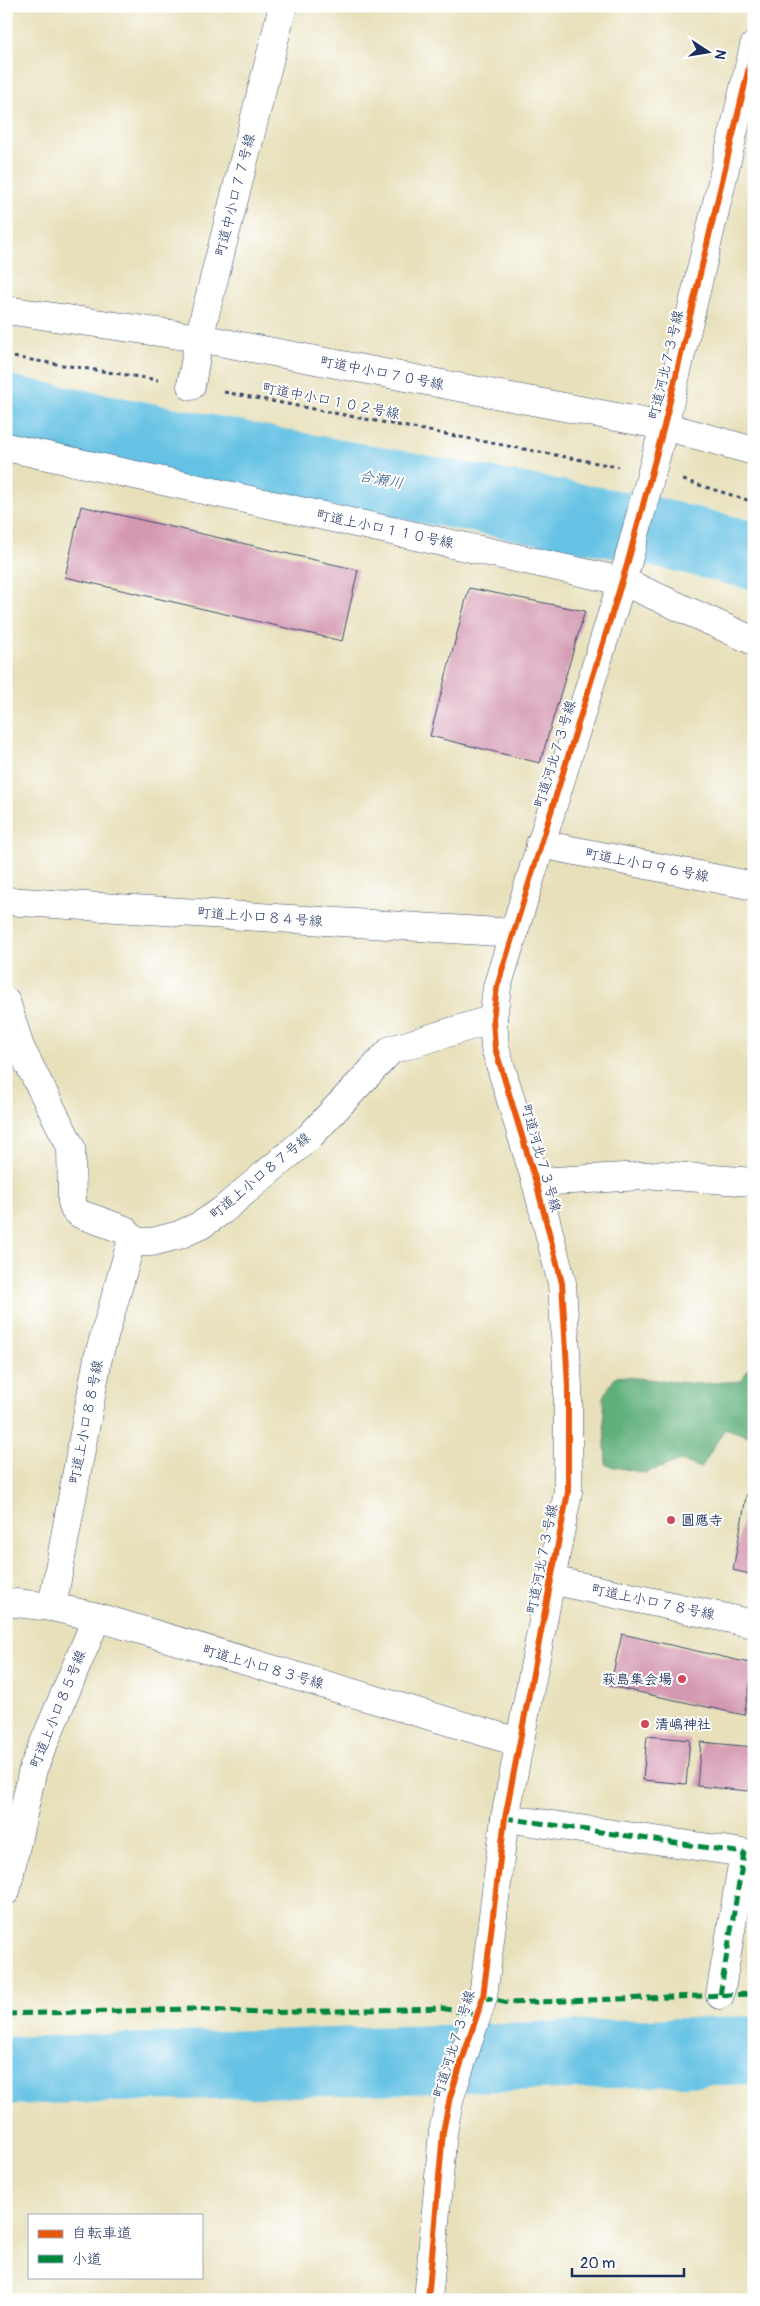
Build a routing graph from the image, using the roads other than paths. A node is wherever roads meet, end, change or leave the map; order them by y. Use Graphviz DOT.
graph roads {
  1 [pos="283,6"];
  2 [pos="754,46"];
  3 [pos="6,310"];
  4 [pos="199,338"];
  5 [pos="191,386"];
  6 [pos="664,426"];
  7 [pos="6,447"];
  8 [pos="754,451"];
  9 [pos="625,573"];
  10 [pos="754,641"];
  11 [pos="540,844"];
  12 [pos="754,886"];
  13 [pos="6,901"];
  14 [pos="514,933"];
  15 [pos="6,1001"];
  16 [pos="493,1019"];
  17 [pos="536,1182"];
  18 [pos="754,1182"];
  19 [pos="132,1239"];
  20 [pos="551,1580"];
  21 [pos="6,1602"];
  22 [pos="52,1607"];
  23 [pos="97,1617"];
  24 [pos="754,1624"];
  25 [pos="518,1742"];
  26 [pos="505,1818"];
  27 [pos="6,1891"];
  28 [pos="720,1995"];
  29 [pos="428,2300"];
  1 -- 4 [label="street, 町道中小口７７号線"];
  2 -- 6 [label="street, 町道河北７３号線"];
  3 -- 4 [label="street, 町道中小口７０号線"];
  4 -- 5 [label="street, 町道中小口７７号線"];
  4 -- 6 [label="street, 町道中小口７０号線"];
  6 -- 8 [label="street, 町道中小口７０号線"];
  6 -- 9 [label="street, 町道河北７３号線"];
  7 -- 9 [label="street, 町道上小口１１０号線"];
  9 -- 10 [label="street, 町道上小口１１０号線"];
  9 -- 11 [label="street, 町道河北７３号線"];
  11 -- 12 [label="street, 町道上小口９６号線"];
  11 -- 14 [label="street, 町道河北７３号線"];
  13 -- 14 [label="street, 町道上小口８４号線"];
  14 -- 16 [label="street, 町道河北７３号線"];
  15 -- 19 [label="street"];
  16 -- 17 [label="street, 町道河北７３号線"];
  16 -- 19 [label="street, 町道上小口８７号線"];
  17 -- 18 [label="street"];
  17 -- 20 [label="street, 町道河北７３号線"];
  19 -- 22 [label="street, 町道上小口８８号線"];
  20 -- 24 [label="street, 町道上小口７８号線"];
  20 -- 25 [label="street, 町道河北７３号線"];
  21 -- 22 [label="street, 町道上小口８３号線"];
  22 -- 23 [label="street, 町道上小口８３号線"];
  23 -- 25 [label="street, 町道上小口８３号線"];
  23 -- 27 [label="street, 町道上小口８５号線"];
  25 -- 26 [label="street, 町道河北７３号線"];
  26 -- 28 [label="street"];
  26 -- 29 [label="street, 町道河北７３号線"];
}
